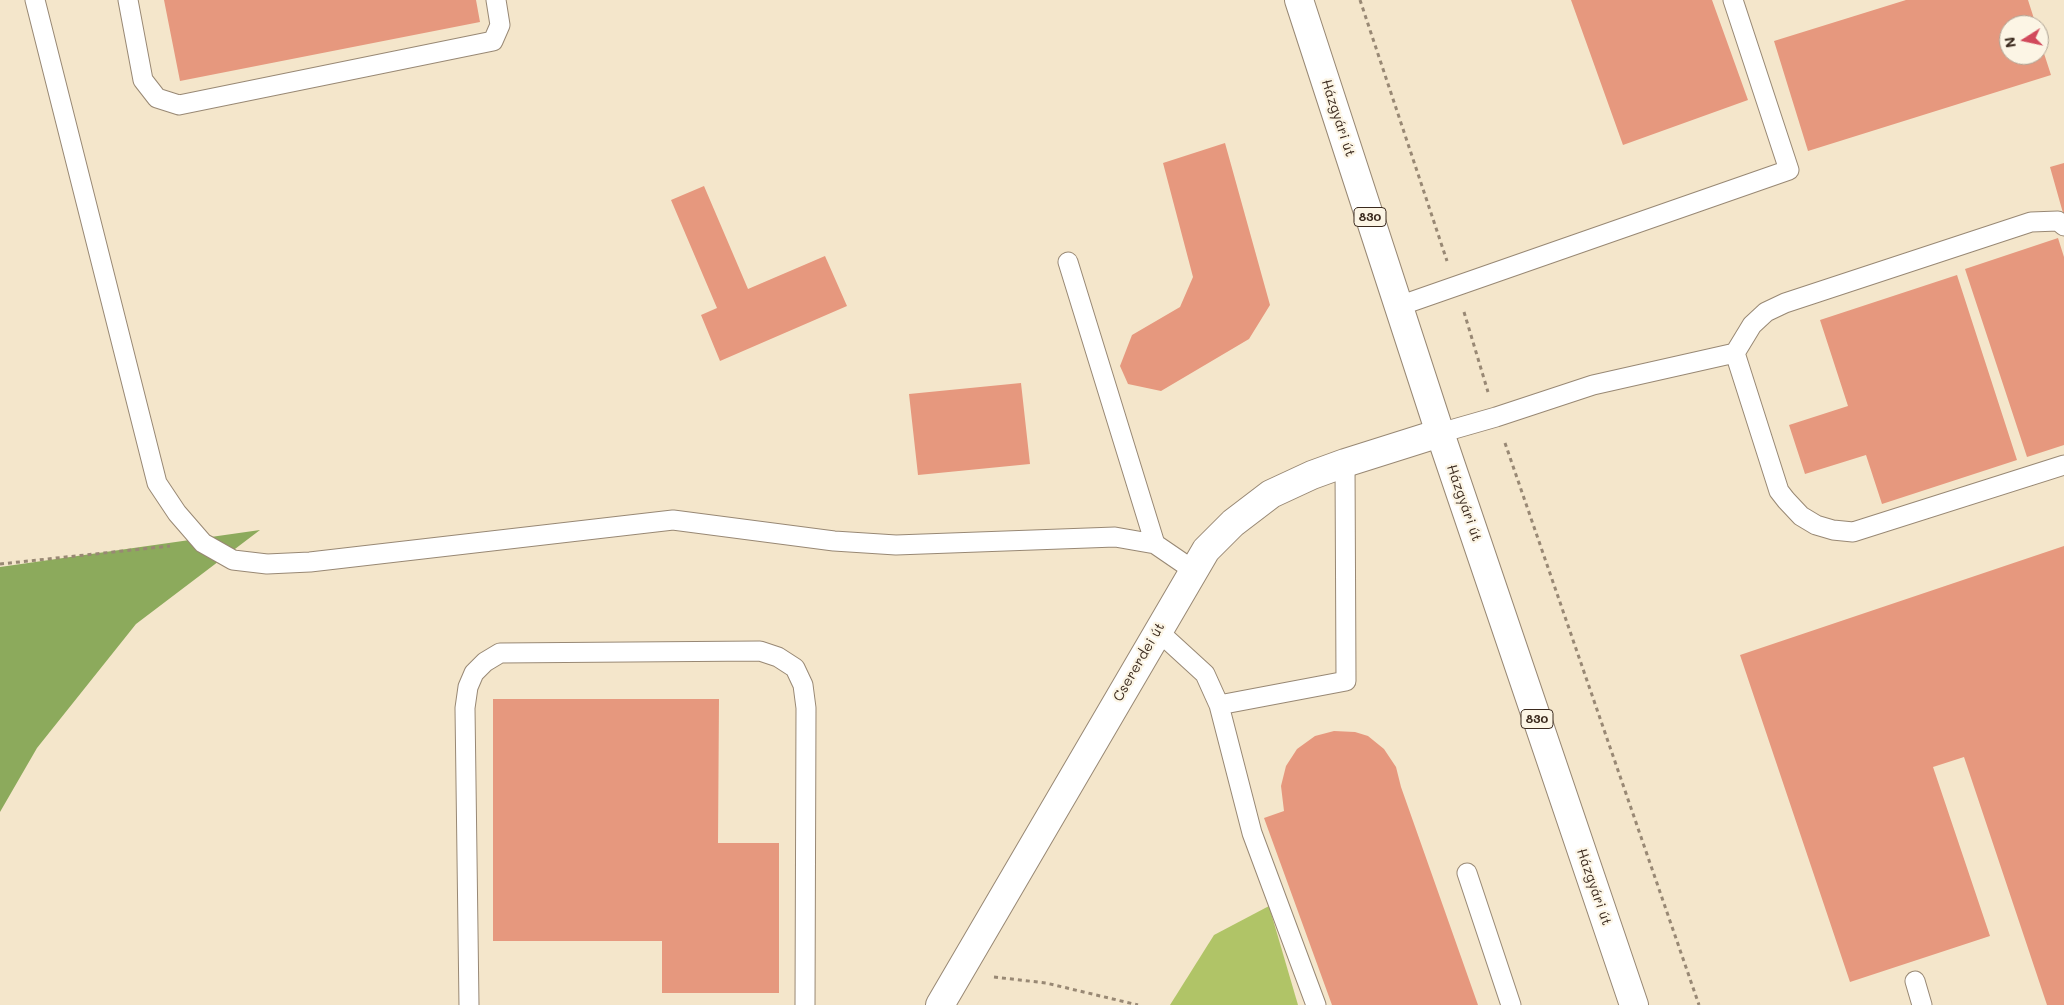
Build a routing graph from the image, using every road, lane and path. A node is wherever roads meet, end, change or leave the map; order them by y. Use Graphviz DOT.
graph roads {
  1 [pos="35,0"];
  2 [pos="128,0"];
  3 [pos="496,0"];
  4 [pos="1299,0"];
  5 [pos="1360,0"];
  6 [pos="1734,0"];
  7 [pos="2064,226"];
  8 [pos="1068,262"];
  9 [pos="1456,286"];
  10 [pos="1399,306"];
  11 [pos="1735,353"];
  12 [pos="1496,417"];
  13 [pos="1440,433"];
  14 [pos="1345,463"];
  15 [pos="2064,465"];
  16 [pos="203,543"];
  17 [pos="1155,544"];
  18 [pos="0,564"];
  19 [pos="1193,570"];
  20 [pos="1158,631"];
  21 [pos="1219,706"];
  22 [pos="1467,873"];
  23 [pos="958,972"];
  24 [pos="1915,981"];
  25 [pos="469,1005"];
  26 [pos="805,1005"];
  27 [pos="940,1005"];
  28 [pos="948,1005"];
  29 [pos="1138,1005"];
  30 [pos="1316,1005"];
  31 [pos="1511,1005"];
  32 [pos="1634,1005"];
  33 [pos="1699,1005"];
  34 [pos="1922,1005"];
  1 -- 16 [label="lane"];
  2 -- 3 [label="lane"];
  4 -- 10 [label="main road, Házgyári út / 830"];
  5 -- 9 [label="path"];
  6 -- 9 [label="lane"];
  7 -- 11 [label="lane"];
  8 -- 17 [label="lane"];
  9 -- 10 [label="lane"];
  9 -- 12 [label="path"];
  10 -- 13 [label="main road, Házgyári út / 830"];
  11 -- 12 [label="lane"];
  11 -- 15 [label="lane"];
  12 -- 13 [label="lane"];
  12 -- 33 [label="path"];
  13 -- 14 [label="main road, Csererdei út"];
  13 -- 32 [label="main road, Házgyári út / 830"];
  14 -- 19 [label="main road, Csererdei út"];
  14 -- 21 [label="lane"];
  16 -- 17 [label="lane"];
  16 -- 18 [label="path"];
  17 -- 19 [label="lane"];
  19 -- 20 [label="main road, Csererdei út"];
  20 -- 21 [label="lane"];
  20 -- 23 [label="main road, Csererdei út"];
  21 -- 30 [label="lane"];
  22 -- 31 [label="lane"];
  23 -- 27 [label="main road, Csererdei út"];
  23 -- 28 [label="lane"];
  23 -- 29 [label="path"];
  24 -- 34 [label="lane"];
  25 -- 26 [label="lane"];
}
